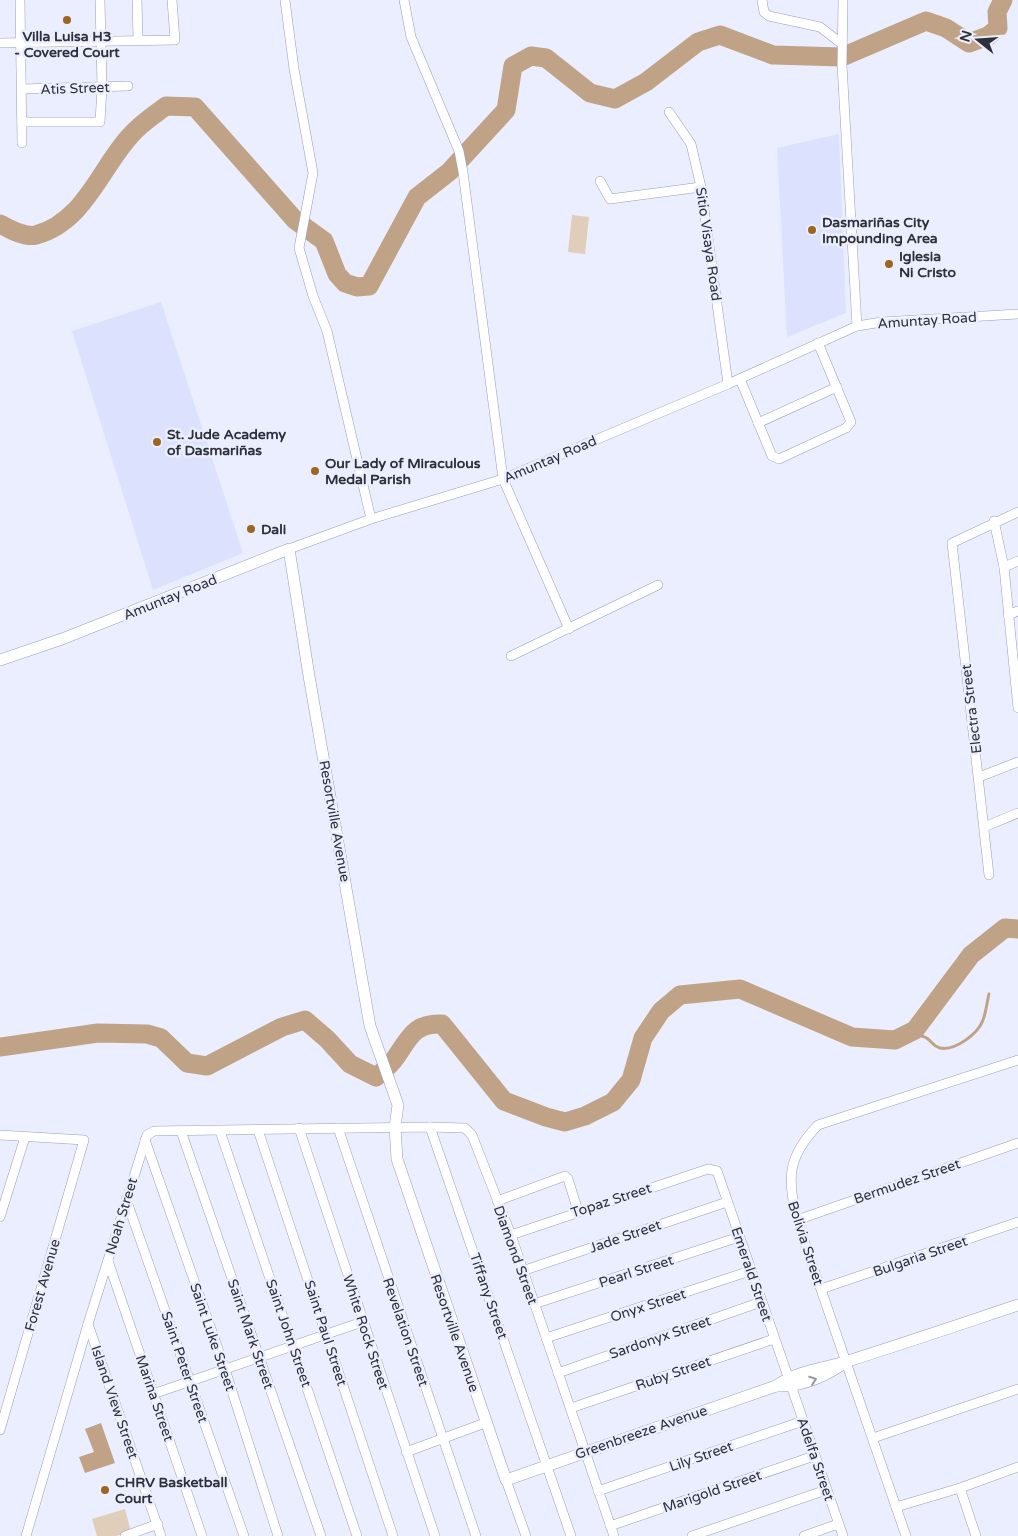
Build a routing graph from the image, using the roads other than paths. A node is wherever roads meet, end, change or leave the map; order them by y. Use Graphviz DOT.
graph roads {
  1 [pos="20,0"];
  2 [pos="100,0"];
  3 [pos="137,0"];
  4 [pos="172,0"];
  5 [pos="285,0"];
  6 [pos="404,0"];
  7 [pos="762,0"];
  8 [pos="843,0"];
  9 [pos="101,40"];
  10 [pos="138,40"];
  11 [pos="22,41"];
  12 [pos="0,43"];
  13 [pos="842,46"];
  14 [pos="128,86"];
  15 [pos="102,87"];
  16 [pos="22,89"];
  17 [pos="669,112"];
  18 [pos="22,122"];
  19 [pos="22,143"];
  20 [pos="600,181"];
  21 [pos="701,187"];
  22 [pos="1018,314"];
  23 [pos="857,326"];
  24 [pos="818,343"];
  25 [pos="740,378"];
  26 [pos="728,384"];
  27 [pos="837,387"];
  28 [pos="758,423"];
  29 [pos="503,479"];
  30 [pos="1018,512"];
  31 [pos="371,519"];
  32 [pos="994,521"];
  33 [pos="289,549"];
  34 [pos="1018,561"];
  35 [pos="1004,567"];
  36 [pos="658,585"];
  37 [pos="1018,611"];
  38 [pos="1008,615"];
  39 [pos="569,629"];
  40 [pos="511,656"];
  41 [pos="1015,659"];
  42 [pos="0,660"];
  43 [pos="1018,708"];
  44 [pos="1018,762"];
  45 [pos="979,777"];
  46 [pos="1018,813"];
  47 [pos="984,827"];
  48 [pos="989,875"];
  49 [pos="1018,1060"];
  50 [pos="395,1127"];
  51 [pos="430,1127"];
  52 [pos="299,1128"];
  53 [pos="338,1128"];
  54 [pos="258,1130"];
  55 [pos="181,1131"];
  56 [pos="220,1131"];
  57 [pos="0,1135"];
  58 [pos="24,1137"];
  59 [pos="145,1140"];
  60 [pos="1018,1143"];
  61 [pos="713,1168"];
  62 [pos="126,1198"];
  63 [pos="497,1201"];
  64 [pos="727,1202"];
  65 [pos="578,1211"];
  66 [pos="0,1217"];
  67 [pos="797,1220"];
  68 [pos="1018,1222"];
  69 [pos="511,1235"];
  70 [pos="739,1237"];
  71 [pos="108,1261"];
  72 [pos="522,1271"];
  73 [pos="750,1271"];
  74 [pos="821,1289"];
  75 [pos="761,1302"];
  76 [pos="534,1304"];
  77 [pos="1018,1305"];
  78 [pos="362,1322"];
  79 [pos="88,1324"];
  80 [pos="327,1334"];
  81 [pos="546,1338"];
  82 [pos="774,1339"];
  83 [pos="293,1346"];
  84 [pos="259,1358"];
  85 [pos="845,1362"];
  86 [pos="225,1370"];
  87 [pos="558,1373"];
  88 [pos="190,1381"];
  89 [pos="789,1382"];
  90 [pos="1018,1389"];
  91 [pos="153,1394"];
  92 [pos="571,1408"];
  93 [pos="803,1421"];
  94 [pos="485,1423"];
  95 [pos="0,1430"];
  96 [pos="873,1438"];
  97 [pos="442,1439"];
  98 [pos="585,1451"];
  99 [pos="406,1452"];
  100 [pos="814,1456"];
  101 [pos="547,1466"];
  102 [pos="1018,1467"];
  103 [pos="506,1480"];
  104 [pos="960,1488"];
  105 [pos="826,1490"];
  106 [pos="598,1491"];
  107 [pos="896,1507"];
  108 [pos="158,1524"];
  109 [pos="838,1524"];
  110 [pos="610,1526"];
  111 [pos="26,1536"];
  112 [pos="125,1536"];
  113 [pos="161,1536"];
  114 [pos="202,1536"];
  115 [pos="244,1536"];
  116 [pos="278,1536"];
  117 [pos="321,1536"];
  118 [pos="357,1536"];
  119 [pos="393,1536"];
  120 [pos="435,1536"];
  121 [pos="476,1536"];
  122 [pos="526,1536"];
  123 [pos="571,1536"];
  124 [pos="614,1536"];
  125 [pos="692,1536"];
  126 [pos="804,1536"];
  127 [pos="843,1536"];
  128 [pos="906,1536"];
  129 [pos="976,1536"];
  1 -- 11 [label="street"];
  2 -- 9 [label="street"];
  3 -- 10 [label="street"];
  4 -- 10 [label="street"];
  5 -- 31 [label="street"];
  6 -- 29 [label="street"];
  7 -- 13 [label="street"];
  8 -- 13 [label="street"];
  9 -- 10 [label="street"];
  9 -- 11 [label="street"];
  9 -- 15 [label="street"];
  11 -- 12 [label="street"];
  11 -- 16 [label="street"];
  13 -- 23 [label="street"];
  14 -- 15 [label="street, Atis Street"];
  15 -- 16 [label="street, Atis Street"];
  15 -- 18 [label="street"];
  16 -- 18 [label="street"];
  17 -- 21 [label="street, Sitio Visaya Road"];
  18 -- 19 [label="street"];
  20 -- 21 [label="street"];
  21 -- 26 [label="street, Sitio Visaya Road"];
  22 -- 23 [label="street, Amuntay Road"];
  23 -- 24 [label="street, Amuntay Road"];
  24 -- 25 [label="street, Amuntay Road"];
  24 -- 27 [label="street"];
  25 -- 26 [label="street, Amuntay Road"];
  25 -- 28 [label="street"];
  26 -- 29 [label="street, Amuntay Road"];
  27 -- 28 [label="street"];
  27 -- 28 [label="street"];
  29 -- 31 [label="street, Amuntay Road"];
  29 -- 39 [label="street"];
  30 -- 32 [label="street"];
  31 -- 33 [label="street, Amuntay Road"];
  32 -- 35 [label="street"];
  32 -- 45 [label="street, Electra Street"];
  33 -- 42 [label="street, Amuntay Road"];
  33 -- 50 [label="street, Resortville Avenue"];
  34 -- 35 [label="street"];
  35 -- 38 [label="street"];
  36 -- 39 [label="street"];
  37 -- 38 [label="street"];
  38 -- 41 [label="street"];
  39 -- 40 [label="street"];
  41 -- 43 [label="street"];
  44 -- 45 [label="street"];
  45 -- 47 [label="street, Electra Street"];
  46 -- 47 [label="street"];
  47 -- 48 [label="street, Electra Street"];
  49 -- 67 [label="street, Bolivia Street"];
  50 -- 51 [label="street, Diamond Street"];
  50 -- 53 [label="street"];
  50 -- 94 [label="street, Resortville Avenue"];
  51 -- 63 [label="street, Diamond Street"];
  51 -- 101 [label="street, Tiffany Street"];
  52 -- 53 [label="street"];
  52 -- 54 [label="street"];
  52 -- 78 [label="street, White Rock Street"];
  53 -- 97 [label="street, Revelation Street"];
  54 -- 56 [label="street"];
  54 -- 80 [label="street, Saint Paul Street"];
  55 -- 56 [label="street"];
  55 -- 59 [label="street"];
  55 -- 84 [label="street, Saint Mark Street"];
  56 -- 83 [label="street, Saint John Street"];
  57 -- 58 [label="street"];
  58 -- 66 [label="street"];
  58 -- 95 [label="street, Forest Avenue"];
  59 -- 62 [label="street, Noah Street"];
  59 -- 86 [label="street, Saint Luke Street"];
  60 -- 67 [label="street, Bermudez Street"];
  61 -- 64 [label="street, Emerald Street"];
  61 -- 65 [label="street, Topaz Street"];
  62 -- 71 [label="street, Noah Street"];
  62 -- 88 [label="street, Saint Peter Street"];
  63 -- 65 [label="street"];
  63 -- 69 [label="street, Diamond Street"];
  64 -- 70 [label="street, Emerald Street"];
  64 -- 72 [label="street, Jade Street"];
  65 -- 69 [label="street, Topaz Street"];
  67 -- 74 [label="street, Bolivia Street"];
  68 -- 74 [label="street, Bulgaria Street"];
  69 -- 72 [label="street, Diamond Street"];
  70 -- 73 [label="street, Emerald Street"];
  70 -- 76 [label="street, Pearl Street"];
  71 -- 79 [label="street, Noah Street"];
  71 -- 91 [label="street, Marina Street"];
  72 -- 76 [label="street, Diamond Street"];
  73 -- 75 [label="street, Emerald Street"];
  73 -- 81 [label="street, Onyx Street"];
  74 -- 85 [label="street, Bolivia Street"];
  75 -- 82 [label="street, Emerald Street"];
  75 -- 87 [label="street, Sardonyx Street"];
  76 -- 81 [label="street, Diamond Street"];
  77 -- 85 [label="street, Greenbreeze Avenue"];
  78 -- 80 [label="street"];
  78 -- 99 [label="street, White Rock Street"];
  79 -- 108 [label="street, Island View Street"];
  79 -- 111 [label="street, Noah Street"];
  80 -- 83 [label="street"];
  80 -- 119 [label="street, Saint Paul Street"];
  81 -- 87 [label="street, Diamond Street"];
  82 -- 89 [label="street, Emerald Street"];
  82 -- 92 [label="street, Ruby Street"];
  83 -- 84 [label="street"];
  83 -- 118 [label="street, Saint John Street"];
  84 -- 86 [label="street"];
  84 -- 117 [label="street, Saint Mark Street"];
  85 -- 89 [label="street, Greenbreeze Avenue"];
  85 -- 96 [label="street, Bolivia Street"];
  86 -- 88 [label="street"];
  86 -- 116 [label="street, Saint Luke Street"];
  87 -- 92 [label="street, Diamond Street"];
  88 -- 91 [label="street"];
  88 -- 115 [label="street, Saint Peter Street"];
  89 -- 93 [label="street, Adelfa Street"];
  89 -- 98 [label="street, Greenbreeze Avenue"];
  90 -- 96 [label="street"];
  91 -- 114 [label="street, Marina Street"];
  92 -- 98 [label="street, Diamond Street"];
  93 -- 100 [label="street, Adelfa Street"];
  93 -- 106 [label="street, Lily Street"];
  94 -- 97 [label="street"];
  94 -- 103 [label="street, Resortville Avenue"];
  96 -- 107 [label="street, Bolivia Street"];
  97 -- 99 [label="street"];
  97 -- 121 [label="street, Revelation Street"];
  98 -- 101 [label="street, Greenbreeze Avenue"];
  98 -- 106 [label="street, Diamond Street"];
  99 -- 120 [label="street, White Rock Street"];
  100 -- 105 [label="street, Adelfa Street"];
  100 -- 110 [label="street, Marigold Street"];
  101 -- 103 [label="street, Greenbreeze Avenue"];
  101 -- 123 [label="street, Tiffany Street"];
  102 -- 104 [label="street"];
  103 -- 122 [label="street, Resortville Avenue"];
  104 -- 107 [label="street"];
  104 -- 129 [label="street"];
  105 -- 109 [label="street, Adelfa Street"];
  105 -- 125 [label="street"];
  106 -- 110 [label="street, Diamond Street"];
  107 -- 128 [label="street, Bolivia Street"];
  108 -- 112 [label="street"];
  108 -- 113 [label="street, Island View Street"];
  109 -- 126 [label="street"];
  109 -- 127 [label="street, Adelfa Street"];
  110 -- 124 [label="street, Diamond Street"];
}
